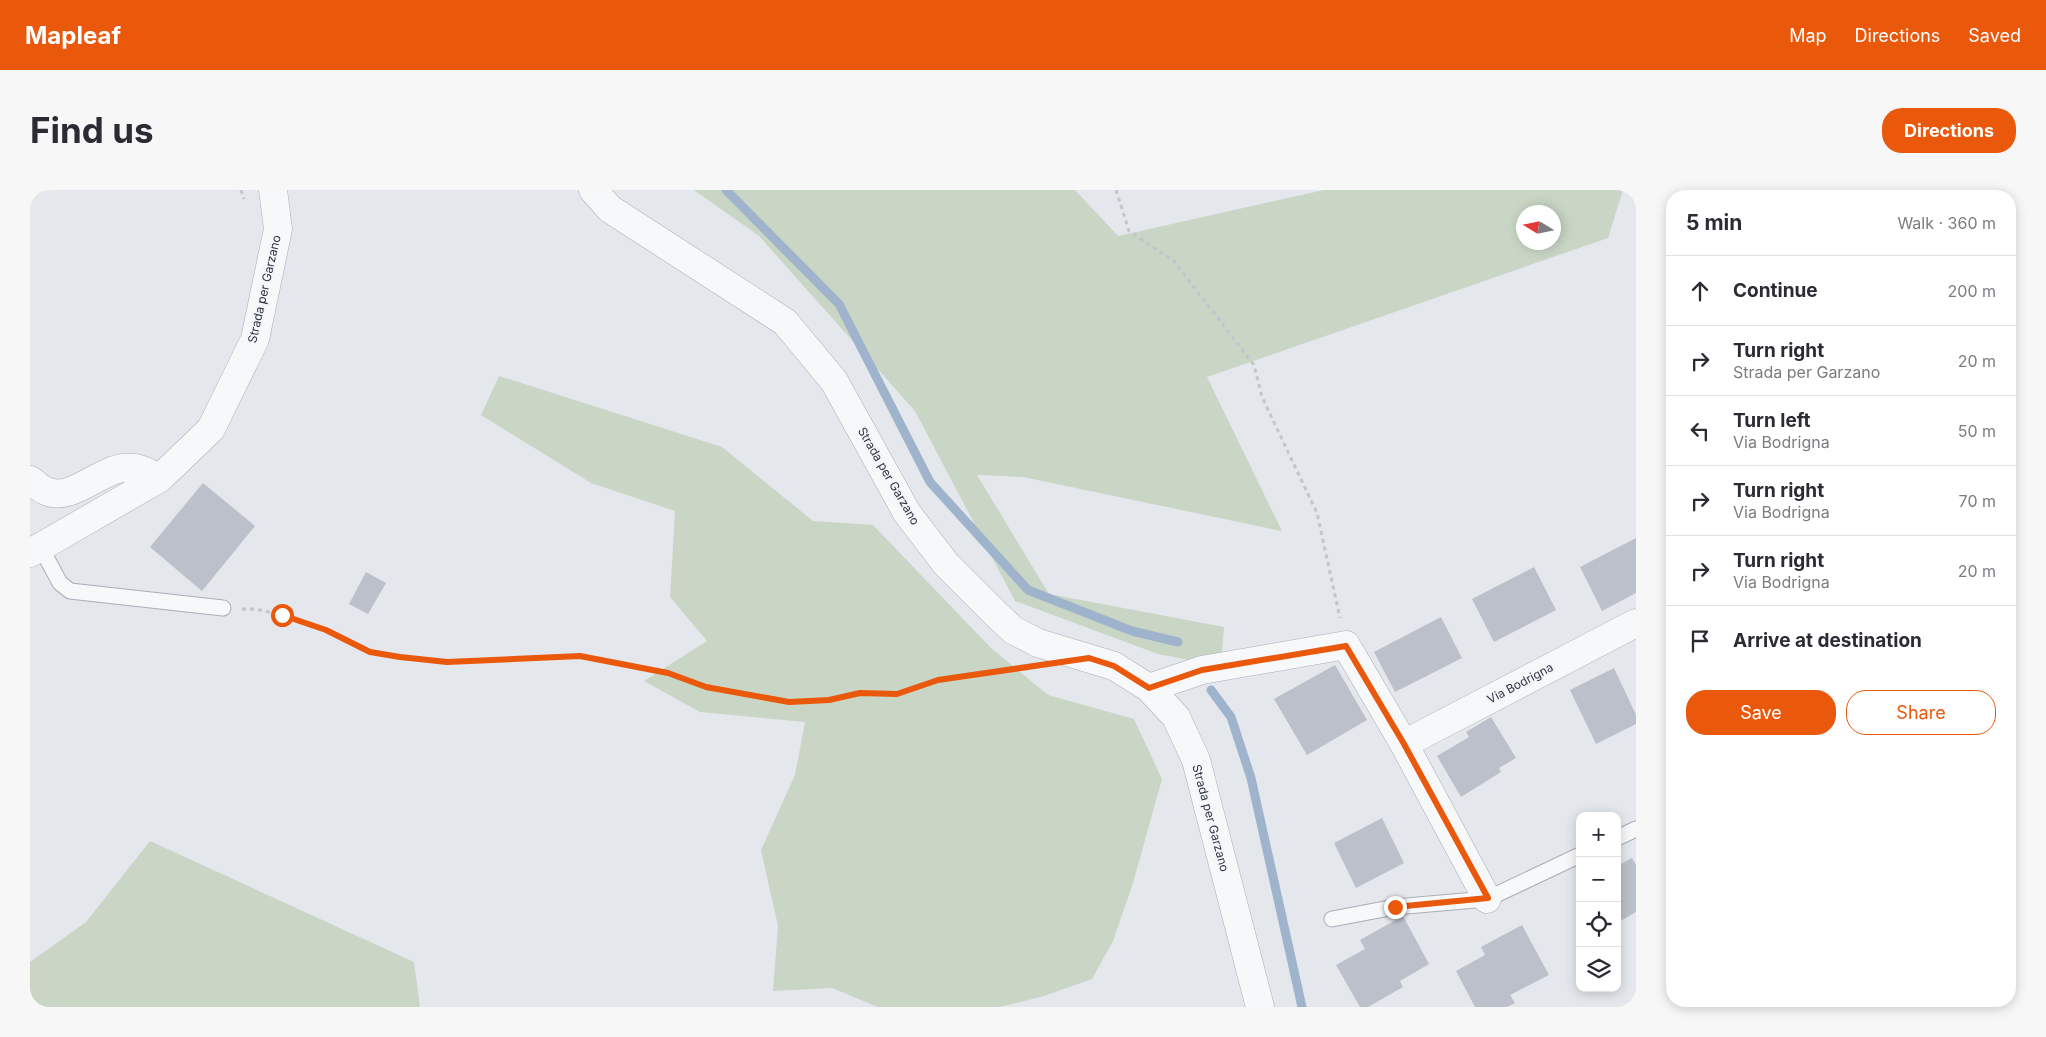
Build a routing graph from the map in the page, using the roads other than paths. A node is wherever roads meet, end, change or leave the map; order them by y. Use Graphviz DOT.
graph roads {
  1 [pos="273,190"];
  2 [pos="593,190"];
  3 [pos="160,478"];
  4 [pos="30,480"];
  5 [pos="35,549"];
  6 [pos="222,608"];
  7 [pos="1636,623"];
  8 [pos="1149,688"];
  9 [pos="1404,744"];
  10 [pos="1636,828"];
  11 [pos="1621,836"];
  12 [pos="1576,857"];
  13 [pos="1488,898"];
  14 [pos="1332,919"];
  15 [pos="1260,1007"];
  1 -- 3 [label="street, Strada per Garzano"];
  2 -- 8 [label="street, Strada per Garzano"];
  3 -- 4 [label="street"];
  3 -- 5 [label="street, Strada per Garzano"];
  5 -- 6 [label="lane"];
  7 -- 9 [label="street, Via Bodrigna"];
  8 -- 9 [label="street"];
  8 -- 15 [label="street, Strada per Garzano"];
  9 -- 13 [label="street"];
  10 -- 11 [label="lane"];
  12 -- 13 [label="lane"];
  13 -- 14 [label="lane"];
}
